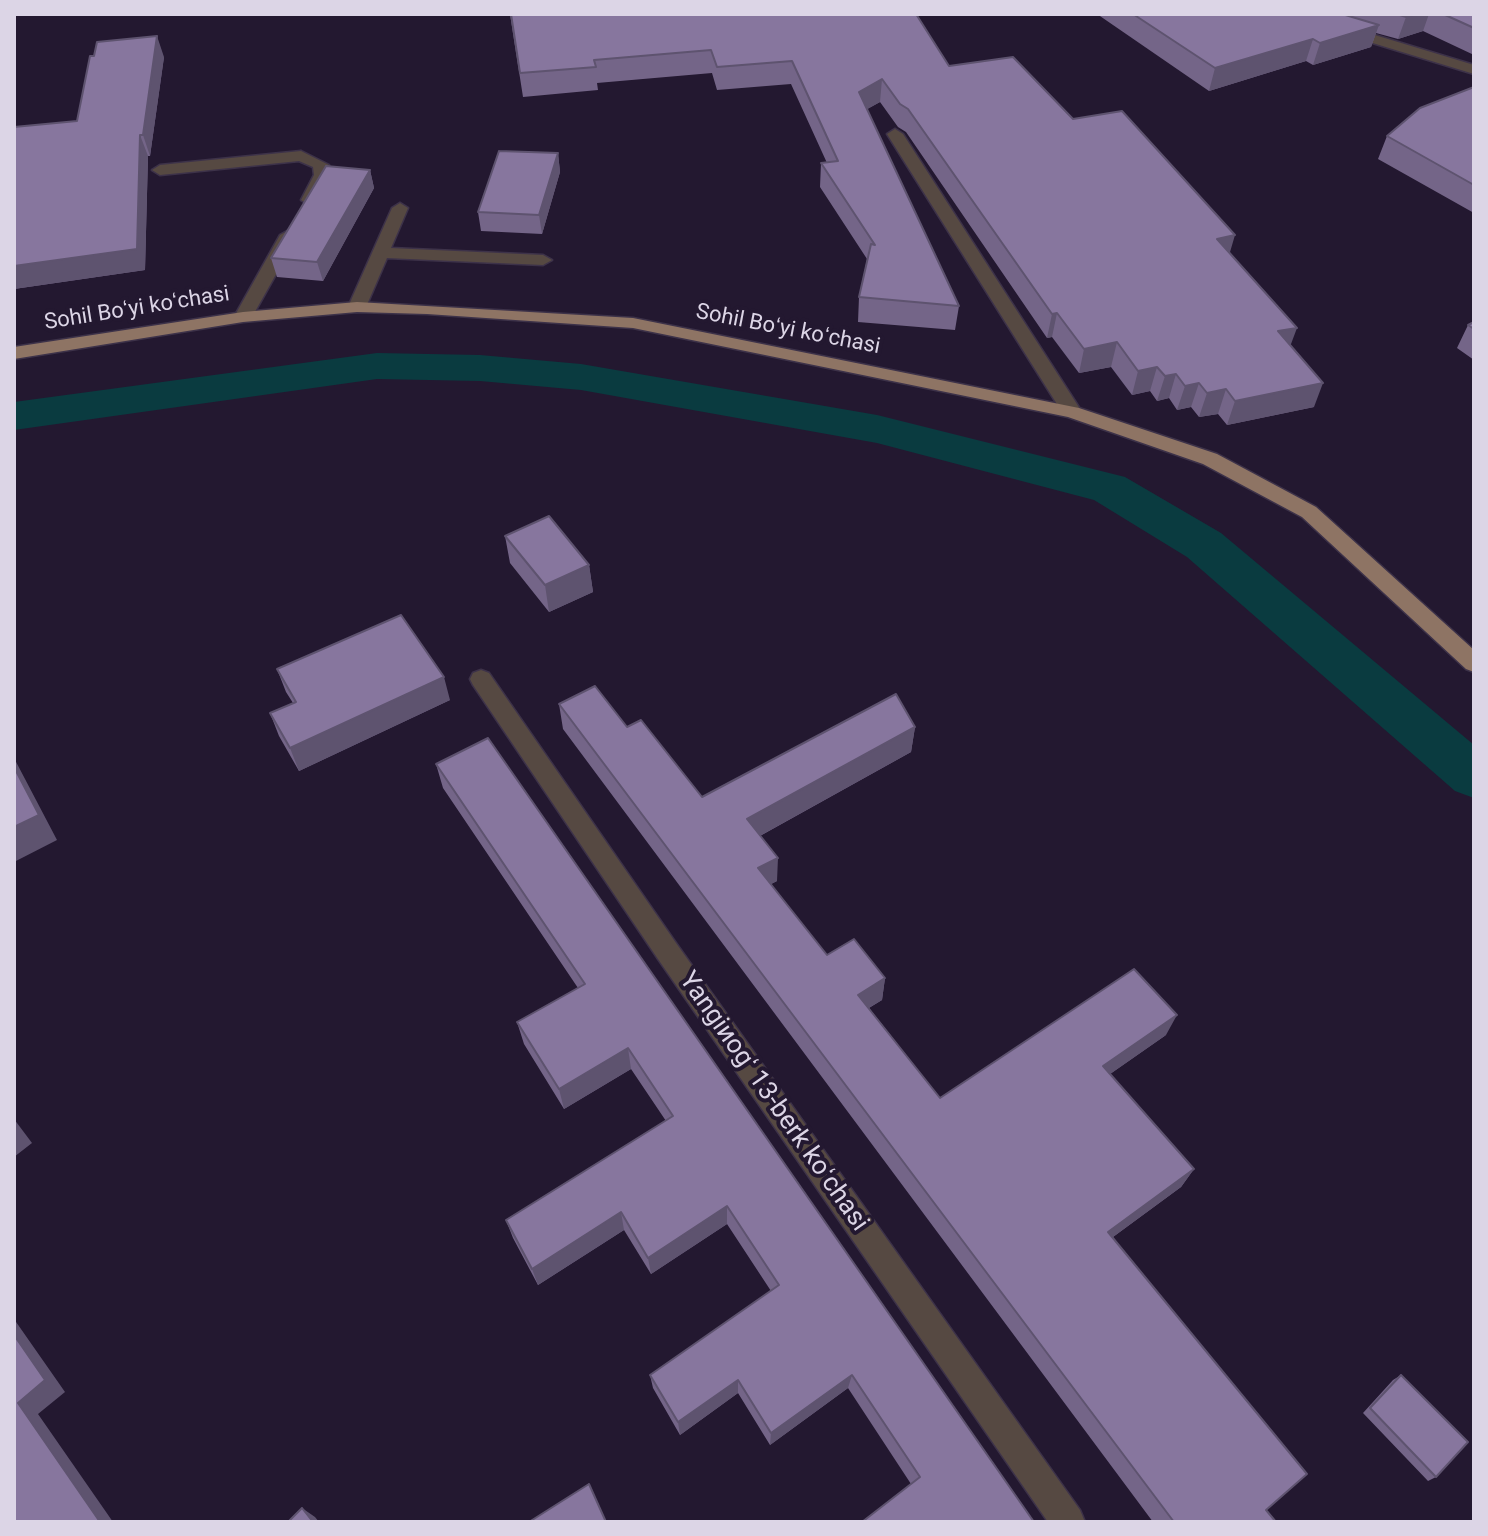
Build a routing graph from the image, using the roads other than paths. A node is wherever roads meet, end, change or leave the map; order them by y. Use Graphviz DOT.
graph roads {
  1 [pos="1328,25"];
  2 [pos="1474,70"];
  3 [pos="895,134"];
  4 [pos="160,170"];
  5 [pos="400,208"];
  6 [pos="381,253"];
  7 [pos="543,260"];
  8 [pos="357,307"];
  9 [pos="243,317"];
  10 [pos="14,353"];
  11 [pos="1072,412"];
  12 [pos="1474,663"];
  13 [pos="481,679"];
  14 [pos="1068,1522"];
  1 -- 2 [label="street"];
  3 -- 11 [label="street"];
  4 -- 9 [label="street"];
  5 -- 6 [label="street"];
  6 -- 7 [label="street"];
  6 -- 8 [label="street"];
  8 -- 9 [label="main road, Sohil Boʻyi koʻchasi"];
  8 -- 11 [label="main road, Sohil Boʻyi koʻchasi"];
  9 -- 10 [label="main road, Sohil Boʻyi koʻchasi"];
  11 -- 12 [label="main road, Sohil Boʻyi koʻchasi"];
  13 -- 14 [label="street, Yangiиogʻ 13-berk koʻchasi"];
}
